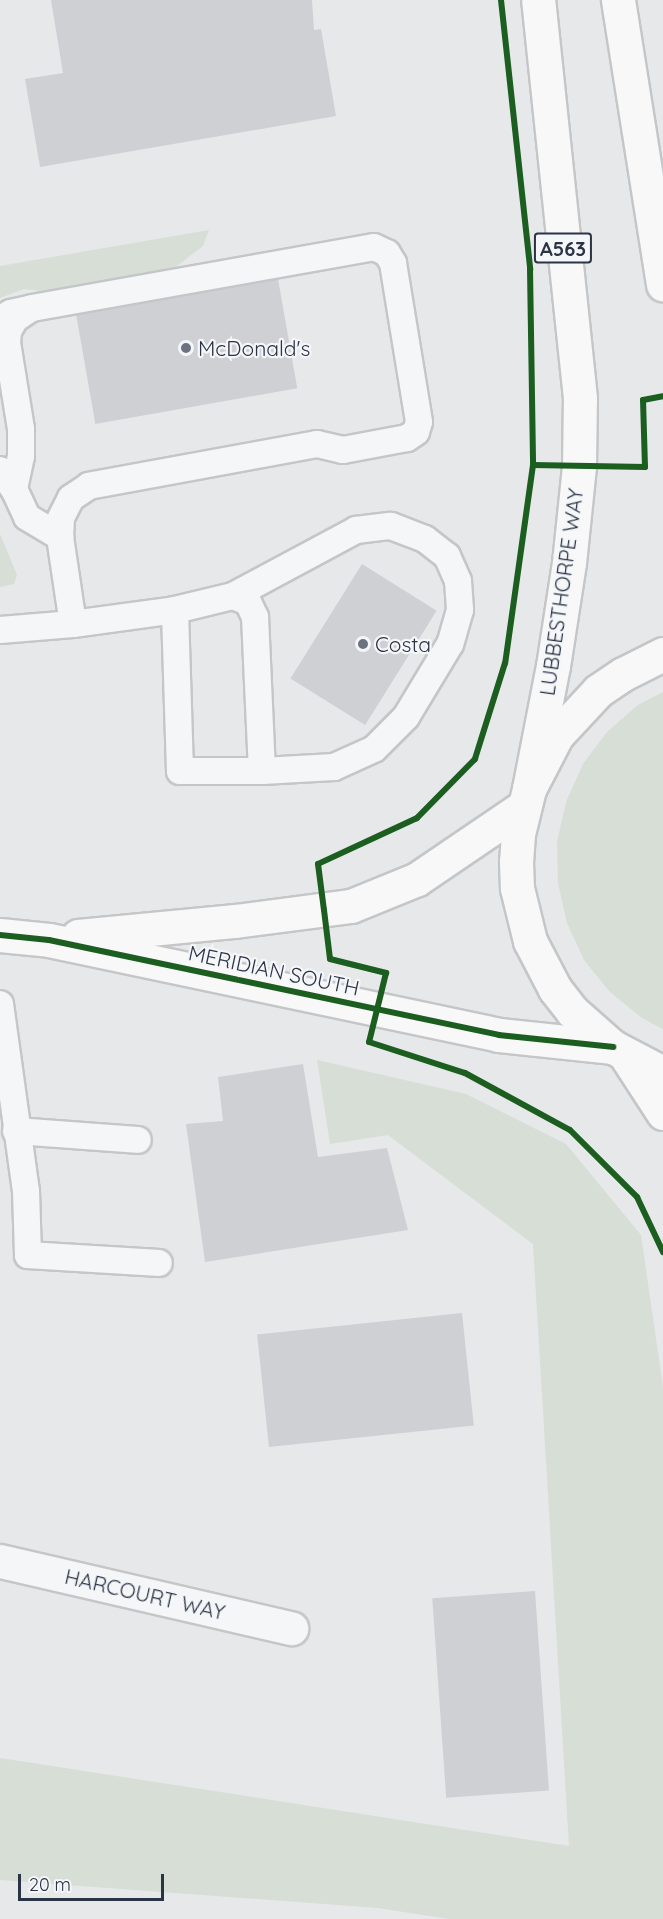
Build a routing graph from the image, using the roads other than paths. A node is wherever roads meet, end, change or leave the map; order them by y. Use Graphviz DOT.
graph roads {
  1 [pos="538,0"];
  2 [pos="618,0"];
  3 [pos="663,284"];
  4 [pos="32,308"];
  5 [pos="0,319"];
  6 [pos="7,480"];
  7 [pos="60,537"];
  8 [pos="233,596"];
  9 [pos="175,610"];
  10 [pos="73,624"];
  11 [pos="0,630"];
  12 [pos="663,654"];
  13 [pos="262,771"];
  14 [pos="526,798"];
  15 [pos="0,935"];
  16 [pos="49,940"];
  17 [pos="0,1004"];
  18 [pos="619,1051"];
  19 [pos="663,1073"];
  20 [pos="663,1113"];
  21 [pos="16,1131"];
  22 [pos="138,1140"];
  23 [pos="159,1263"];
  24 [pos="0,1561"];
  25 [pos="291,1628"];
  1 -- 14 [label="main road, LUBBESTHORPE WAY / A563"];
  2 -- 3 [label="main road"];
  4 -- 5 [label="lane"];
  4 -- 6 [label="lane"];
  4 -- 7 [label="lane"];
  6 -- 7 [label="lane"];
  7 -- 10 [label="lane"];
  8 -- 9 [label="lane"];
  8 -- 13 [label="lane"];
  8 -- 13 [label="lane"];
  9 -- 10 [label="lane"];
  9 -- 13 [label="lane"];
  10 -- 11 [label="lane"];
  12 -- 14 [label="main road"];
  14 -- 16 [label="main road, MERIDIAN SOUTH"];
  14 -- 18 [label="main road"];
  15 -- 16 [label="main road, MERIDIAN SOUTH"];
  16 -- 18 [label="main road, MERIDIAN SOUTH"];
  17 -- 21 [label="lane"];
  18 -- 19 [label="main road"];
  18 -- 20 [label="main road"];
  21 -- 22 [label="lane"];
  21 -- 23 [label="lane"];
  24 -- 25 [label="street, HARCOURT WAY"];
}
